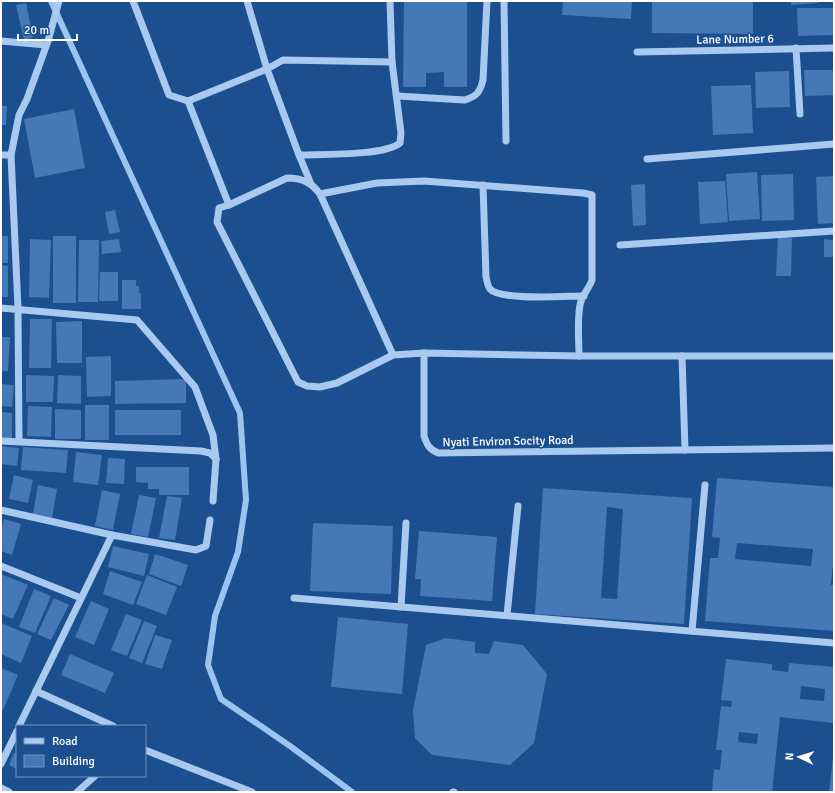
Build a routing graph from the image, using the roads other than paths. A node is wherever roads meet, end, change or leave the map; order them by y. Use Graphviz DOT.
graph roads {
  1 [pos="60,1"];
  2 [pos="133,1"];
  3 [pos="248,1"];
  4 [pos="390,1"];
  5 [pos="488,1"];
  6 [pos="504,1"];
  7 [pos="1,41"];
  8 [pos="47,43"];
  9 [pos="796,48"];
  10 [pos="834,48"];
  11 [pos="637,52"];
  12 [pos="392,62"];
  13 [pos="267,69"];
  14 [pos="397,96"];
  15 [pos="188,101"];
  16 [pos="800,114"];
  17 [pos="506,140"];
  18 [pos="834,144"];
  19 [pos="299,154"];
  20 [pos="1,155"];
  21 [pos="11,155"];
  22 [pos="647,159"];
  23 [pos="311,184"];
  24 [pos="483,185"];
  25 [pos="320,194"];
  26 [pos="229,205"];
  27 [pos="834,231"];
  28 [pos="620,245"];
  29 [pos="584,296"];
  30 [pos="1,308"];
  31 [pos="18,308"];
  32 [pos="424,353"];
  33 [pos="393,354"];
  34 [pos="579,356"];
  35 [pos="682,356"];
  36 [pos="834,356"];
  37 [pos="1,441"];
  38 [pos="19,441"];
  39 [pos="834,448"];
  40 [pos="685,450"];
  41 [pos="216,459"];
  42 [pos="705,485"];
  43 [pos="213,501"];
  44 [pos="518,506"];
  45 [pos="1,510"];
  46 [pos="210,520"];
  47 [pos="406,524"];
  48 [pos="112,535"];
  49 [pos="1,566"];
  50 [pos="81,598"];
  51 [pos="294,598"];
  52 [pos="401,607"];
  53 [pos="507,615"];
  54 [pos="692,631"];
  55 [pos="834,643"];
  56 [pos="36,691"];
  57 [pos="19,725"];
  58 [pos="111,725"];
  59 [pos="16,733"];
  60 [pos="146,750"];
  61 [pos="1,764"];
  62 [pos="94,777"];
  63 [pos="1,788"];
  64 [pos="9,792"];
  65 [pos="77,792"];
  66 [pos="252,792"];
  1 -- 8 [label="street"];
  2 -- 15 [label="street"];
  3 -- 13 [label="street"];
  4 -- 12 [label="street"];
  5 -- 14 [label="street"];
  6 -- 17 [label="street"];
  7 -- 8 [label="street"];
  8 -- 21 [label="street"];
  9 -- 10 [label="street, Lane Number 6"];
  9 -- 11 [label="street, Lane Number 6"];
  9 -- 16 [label="street"];
  12 -- 13 [label="street"];
  12 -- 14 [label="street"];
  13 -- 15 [label="street"];
  13 -- 19 [label="street"];
  14 -- 19 [label="street"];
  15 -- 26 [label="street"];
  18 -- 22 [label="street"];
  19 -- 23 [label="street"];
  20 -- 21 [label="street"];
  21 -- 31 [label="street"];
  23 -- 25 [label="street"];
  23 -- 26 [label="street"];
  24 -- 25 [label="street"];
  24 -- 29 [label="street"];
  24 -- 29 [label="street"];
  25 -- 33 [label="street"];
  26 -- 33 [label="street"];
  27 -- 28 [label="street"];
  29 -- 34 [label="street"];
  30 -- 31 [label="street"];
  31 -- 38 [label="street"];
  31 -- 41 [label="street"];
  32 -- 33 [label="street"];
  32 -- 34 [label="street"];
  32 -- 40 [label="street, Nyati Environ Socity Road"];
  34 -- 35 [label="street"];
  35 -- 36 [label="street"];
  35 -- 40 [label="street"];
  37 -- 38 [label="street"];
  38 -- 41 [label="street"];
  39 -- 40 [label="street, Nyati Environ Socity Road"];
  41 -- 43 [label="street"];
  42 -- 54 [label="street"];
  44 -- 53 [label="street"];
  45 -- 48 [label="street"];
  46 -- 48 [label="street"];
  47 -- 52 [label="street"];
  48 -- 50 [label="street"];
  49 -- 50 [label="street"];
  50 -- 56 [label="street"];
  51 -- 52 [label="street"];
  52 -- 53 [label="street"];
  53 -- 54 [label="street"];
  54 -- 55 [label="street"];
  56 -- 57 [label="street"];
  56 -- 58 [label="street"];
  59 -- 61 [label="street"];
  60 -- 66 [label="street"];
  62 -- 65 [label="street"];
  63 -- 64 [label="street"];
}
